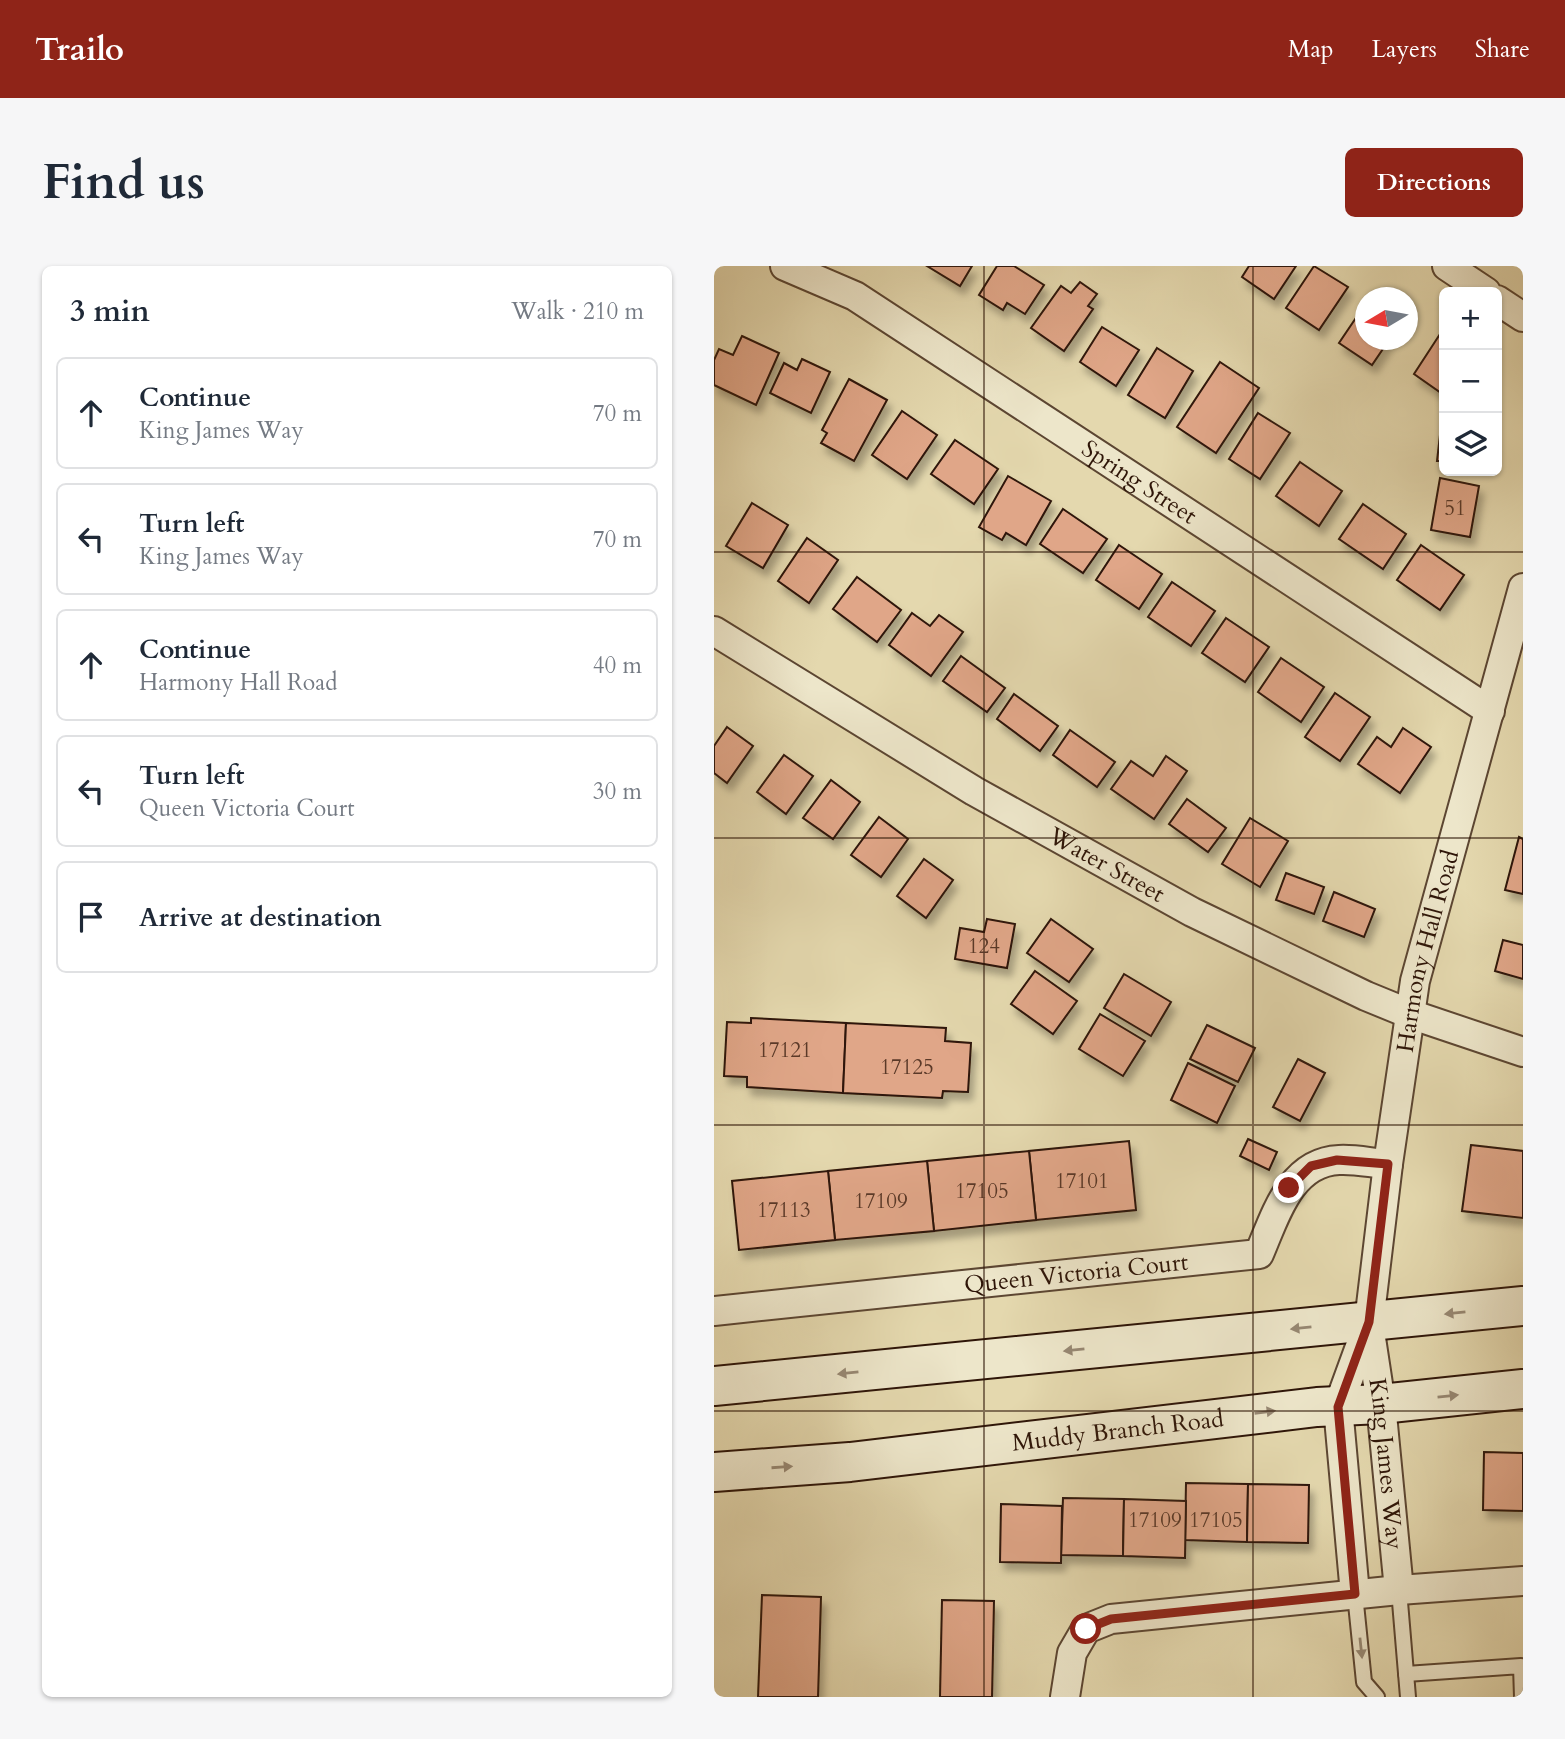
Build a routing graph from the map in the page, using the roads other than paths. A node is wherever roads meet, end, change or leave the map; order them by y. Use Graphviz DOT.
graph roads {
  1 [pos="785,266"];
  2 [pos="1447,266"];
  3 [pos="1478,287"];
  4 [pos="1502,303"];
  5 [pos="1523,317"];
  6 [pos="1523,588"];
  7 [pos="714,631"];
  8 [pos="1490,711"];
  9 [pos="1410,1014"];
  10 [pos="1523,1052"];
  11 [pos="1388,1164"];
  12 [pos="1523,1306"];
  13 [pos="714,1311"];
  14 [pos="1369,1322"];
  15 [pos="714,1386"];
  16 [pos="1523,1389"];
  17 [pos="1381,1404"];
  18 [pos="1338,1407"];
  19 [pos="714,1472"];
  20 [pos="1523,1581"];
  21 [pos="1399,1590"];
  22 [pos="1355,1594"];
  23 [pos="1406,1674"];
  24 [pos="1522,1689"];
  25 [pos="1065,1697"];
  26 [pos="1377,1697"];
  27 [pos="1408,1697"];
  1 -- 8 [label="street, Spring Street"];
  2 -- 3 [label="street"];
  4 -- 5 [label="street"];
  6 -- 8 [label="street, Harmony Hall Road"];
  7 -- 9 [label="street, Water Street"];
  8 -- 9 [label="street, Harmony Hall Road"];
  9 -- 10 [label="street, Water Street"];
  9 -- 11 [label="street, Harmony Hall Road"];
  11 -- 13 [label="street, Queen Victoria Court"];
  11 -- 14 [label="street, Harmony Hall Road"];
  12 -- 14 [label="main road, one-way"];
  14 -- 15 [label="main road, one-way"];
  14 -- 17 [label="street, King James Way"];
  14 -- 18 [label="street, King James Way"];
  17 -- 16 [label="main road, Muddy Branch Road, one-way"];
  17 -- 18 [label="main road, Muddy Branch Road"];
  17 -- 21 [label="street, King James Way"];
  19 -- 18 [label="main road, Muddy Branch Road, one-way"];
  18 -- 22 [label="street, King James Way"];
  20 -- 21 [label="street"];
  21 -- 22 [label="street"];
  21 -- 23 [label="lane"];
  22 -- 25 [label="street"];
  22 -- 26 [label="lane, one-way"];
  23 -- 24 [label="lane"];
  23 -- 27 [label="lane"];
}
